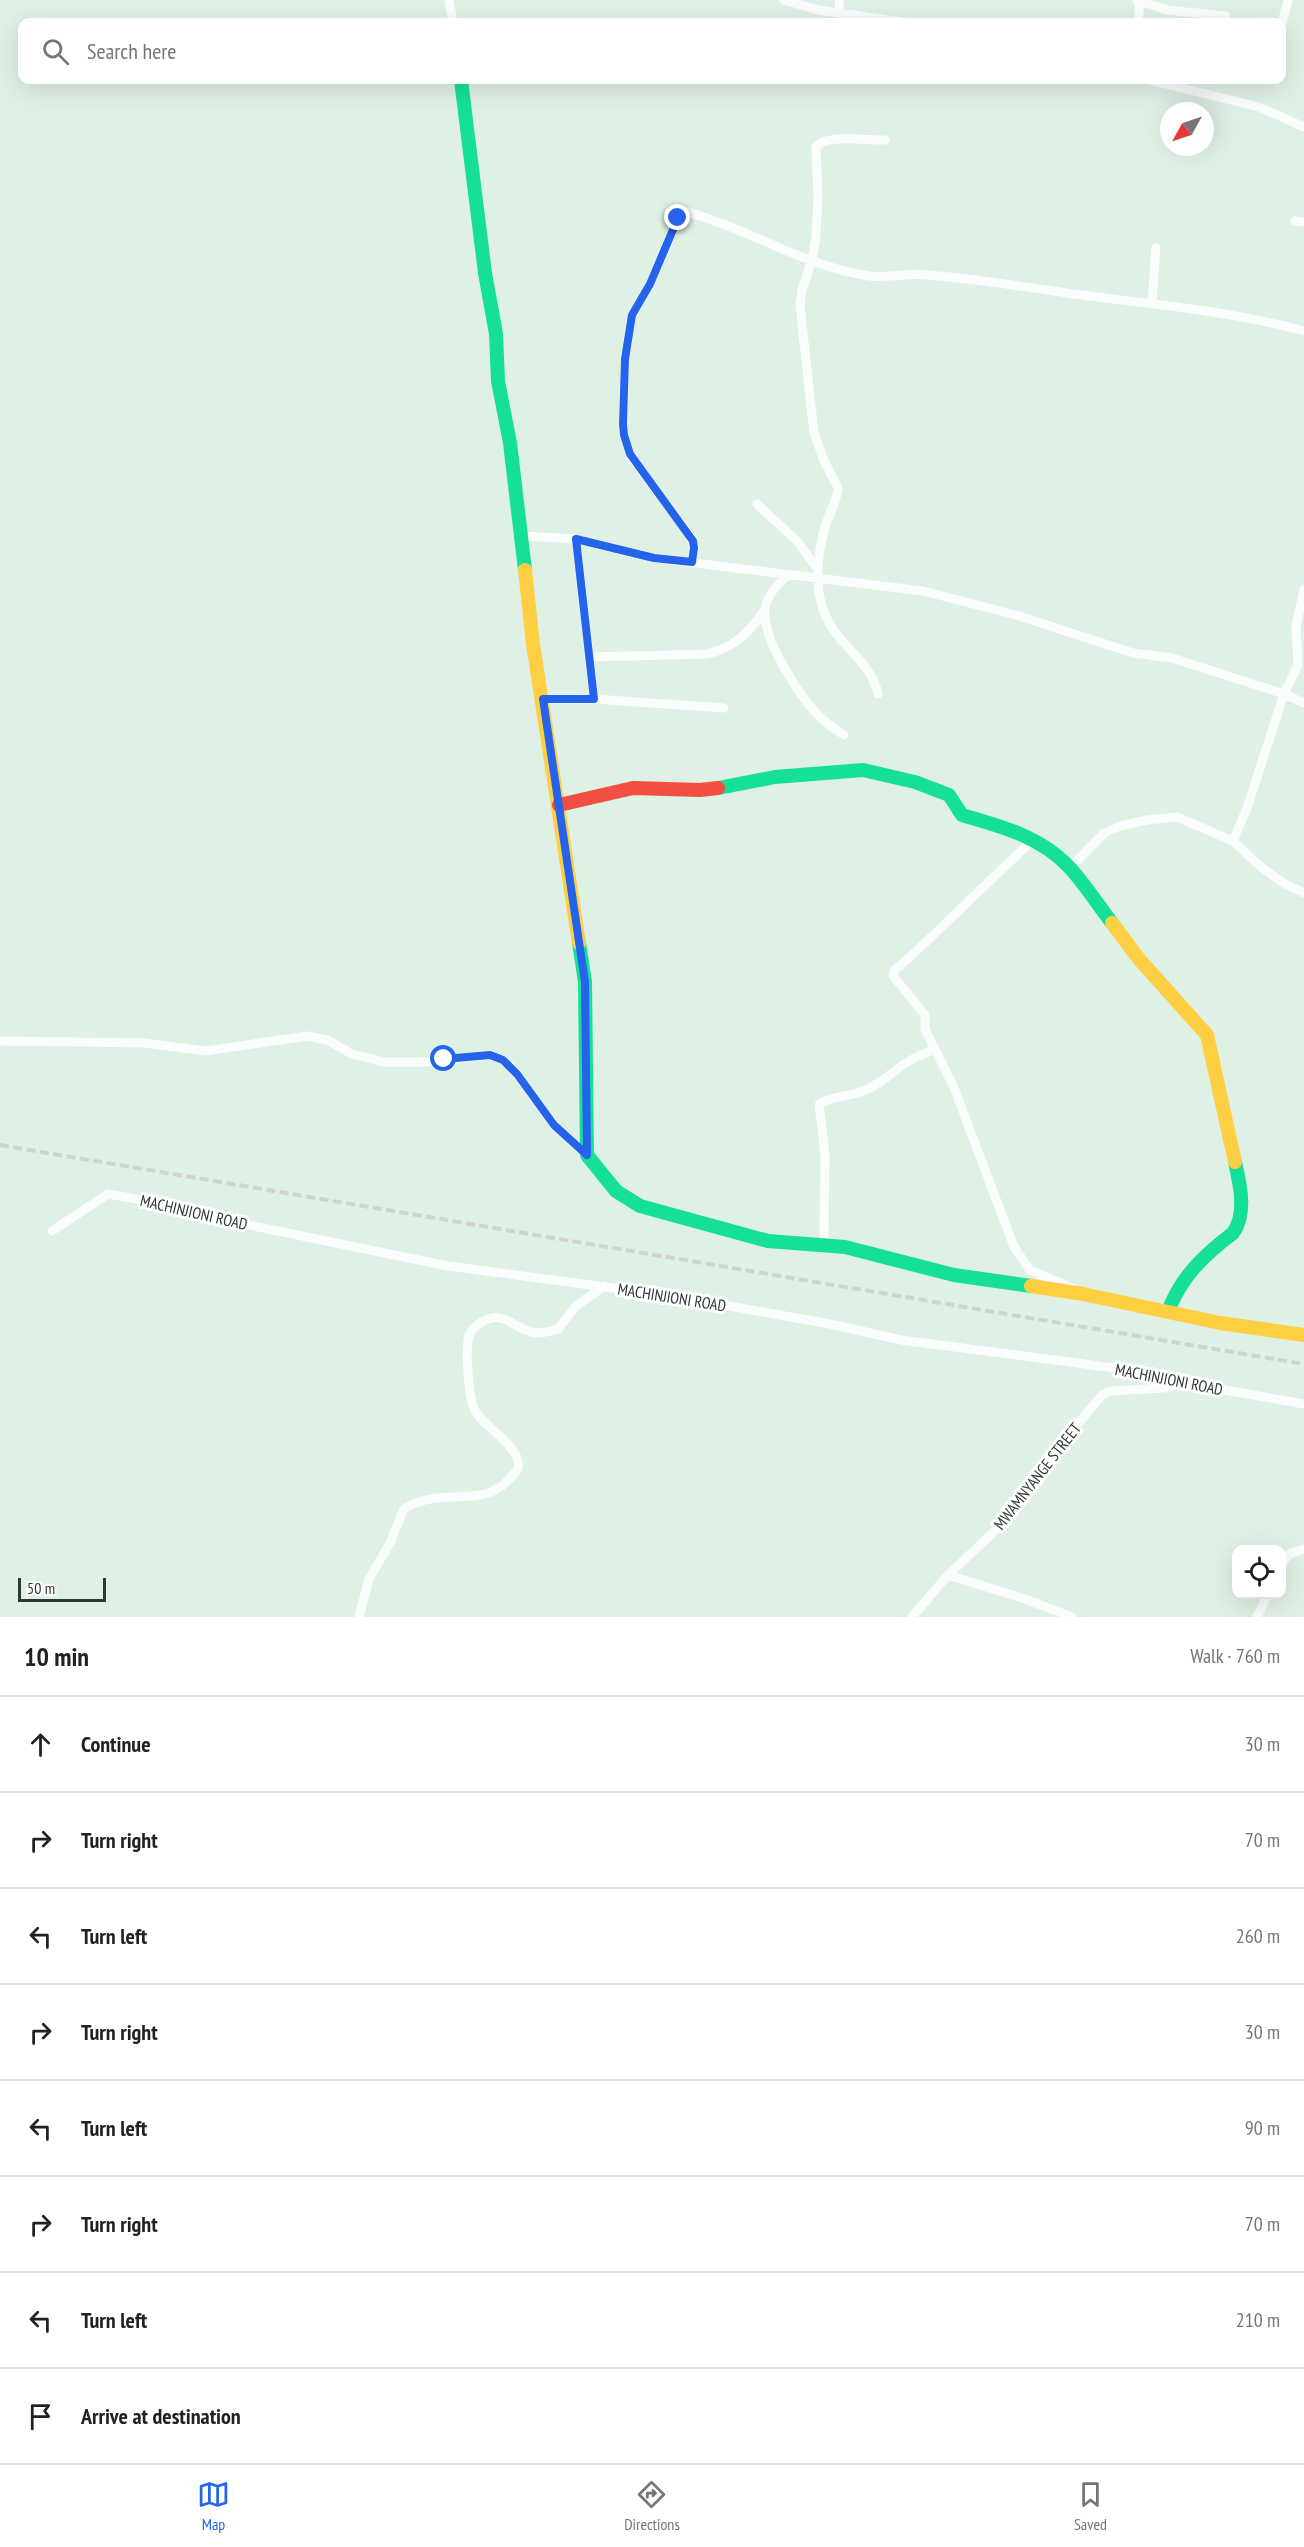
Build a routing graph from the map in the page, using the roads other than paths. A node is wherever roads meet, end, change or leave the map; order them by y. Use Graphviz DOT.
graph roads {
  1 [pos="449,0"];
  2 [pos="784,0"];
  3 [pos="839,0"];
  4 [pos="1288,0"];
  5 [pos="1138,1"];
  6 [pos="1150,2"];
  7 [pos="840,14"];
  8 [pos="1226,16"];
  9 [pos="452,18"];
  10 [pos="872,18"];
  11 [pos="1138,18"];
  12 [pos="1283,18"];
  13 [pos="461,84"];
  14 [pos="1165,84"];
  15 [pos="1304,127"];
  16 [pos="885,140"];
  17 [pos="1156,248"];
  18 [pos="812,260"];
  19 [pos="1152,303"];
  20 [pos="1304,331"];
  21 [pos="757,504"];
  22 [pos="521,536"];
  23 [pos="576,539"];
  24 [pos="692,562"];
  25 [pos="819,574"];
  26 [pos="788,575"];
  27 [pos="1304,589"];
  28 [pos="765,609"];
  29 [pos="589,657"];
  30 [pos="878,694"];
  31 [pos="1284,694"];
  32 [pos="543,699"];
  33 [pos="594,699"];
  34 [pos="1304,703"];
  35 [pos="724,708"];
  36 [pos="844,735"];
  37 [pos="559,805"];
  38 [pos="1033,840"];
  39 [pos="1233,841"];
  40 [pos="1070,868"];
  41 [pos="1304,893"];
  42 [pos="0,1041"];
  43 [pos="935,1049"];
  44 [pos="587,1155"];
  45 [pos="52,1231"];
  46 [pos="824,1245"];
  47 [pos="604,1286"];
  48 [pos="1083,1294"];
  49 [pos="1168,1311"];
  50 [pos="1304,1335"];
  51 [pos="1186,1383"];
  52 [pos="1304,1404"];
  53 [pos="1304,1549"];
  54 [pos="1286,1558"];
  55 [pos="948,1575"];
  56 [pos="1266,1599"];
  57 [pos="359,1617"];
  58 [pos="912,1617"];
  59 [pos="1072,1617"];
  60 [pos="1257,1617"];
  1 -- 9 [label="street"];
  2 -- 7 [label="street"];
  3 -- 7 [label="street"];
  4 -- 12 [label="street"];
  5 -- 6 [label="street"];
  5 -- 11 [label="street"];
  6 -- 8 [label="street"];
  7 -- 10 [label="street"];
  13 -- 22 [label="street"];
  14 -- 15 [label="street"];
  16 -- 18 [label="street"];
  17 -- 19 [label="street"];
  18 -- 19 [label="street"];
  18 -- 24 [label="street"];
  18 -- 25 [label="street"];
  19 -- 20 [label="street"];
  21 -- 25 [label="street"];
  22 -- 23 [label="street"];
  22 -- 32 [label="street"];
  23 -- 24 [label="street"];
  23 -- 29 [label="street"];
  24 -- 26 [label="street"];
  25 -- 26 [label="street"];
  25 -- 30 [label="street"];
  25 -- 31 [label="street"];
  26 -- 28 [label="street"];
  27 -- 31 [label="street"];
  28 -- 29 [label="street"];
  28 -- 36 [label="street"];
  29 -- 33 [label="street"];
  31 -- 34 [label="street"];
  31 -- 39 [label="street"];
  32 -- 33 [label="street"];
  32 -- 37 [label="street"];
  33 -- 35 [label="street"];
  37 -- 38 [label="street"];
  37 -- 44 [label="street"];
  38 -- 40 [label="street"];
  38 -- 43 [label="street"];
  39 -- 40 [label="street"];
  39 -- 41 [label="street"];
  40 -- 49 [label="street"];
  42 -- 44 [label="street"];
  43 -- 46 [label="street"];
  43 -- 48 [label="street"];
  44 -- 46 [label="street"];
  45 -- 47 [label="street, MACHINJIONI ROAD"];
  46 -- 48 [label="street"];
  47 -- 51 [label="street, MACHINJIONI ROAD"];
  47 -- 57 [label="street"];
  48 -- 49 [label="street"];
  49 -- 50 [label="street"];
  51 -- 52 [label="street, MACHINJIONI ROAD"];
  51 -- 55 [label="street, MWAMNYANGE STREET"];
  53 -- 54 [label="street"];
  55 -- 58 [label="street, MWAMNYANGE STREET"];
  55 -- 59 [label="street"];
  56 -- 60 [label="street"];
}
